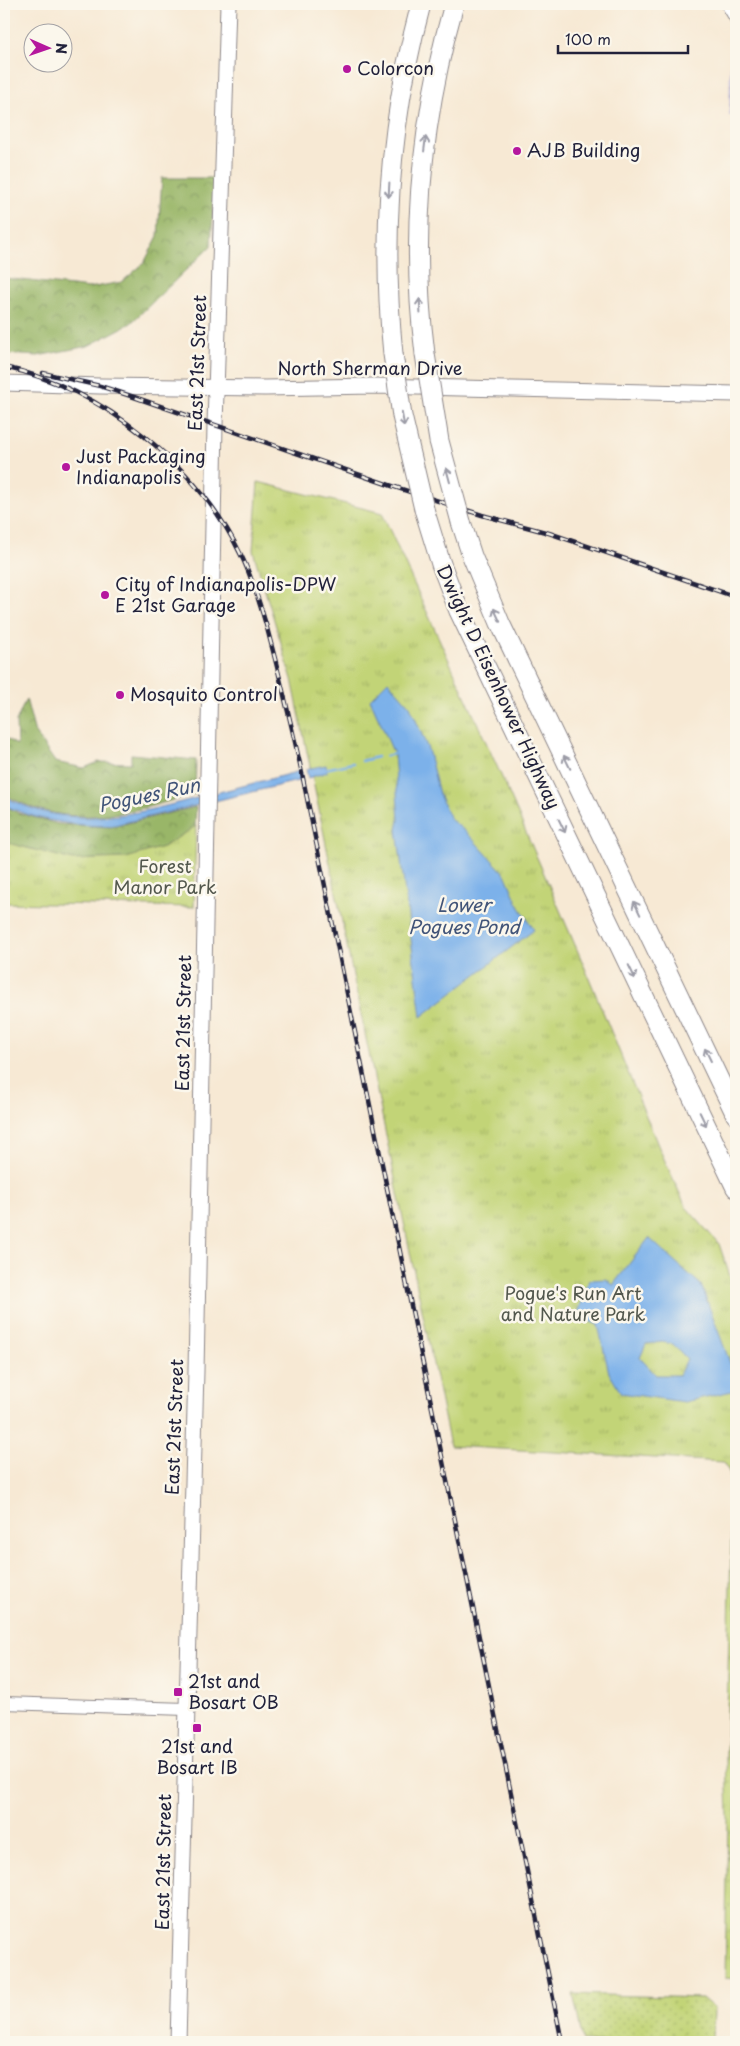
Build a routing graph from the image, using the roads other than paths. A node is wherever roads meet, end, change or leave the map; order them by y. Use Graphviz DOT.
graph roads {
  1 [pos="228,4"];
  2 [pos="421,4"];
  3 [pos="454,4"];
  4 [pos="727,4"];
  5 [pos="736,19"];
  6 [pos="4,383"];
  7 [pos="217,387"];
  8 [pos="736,394"];
  9 [pos="736,1114"];
  10 [pos="736,1188"];
  11 [pos="4,1703"];
  12 [pos="186,1709"];
  13 [pos="178,2042"];
  1 -- 7 [label="main road, East 21st Street"];
  2 -- 10 [label="highway, Dwight D Eisenhower Highway, one-way, bridge"];
  9 -- 3 [label="highway, Dwight D Eisenhower Highway, one-way, bridge"];
  4 -- 5 [label="street"];
  6 -- 7 [label="main road, North Sherman Drive"];
  7 -- 8 [label="main road, North Sherman Drive"];
  7 -- 12 [label="main road, East 21st Street"];
  11 -- 12 [label="street"];
  12 -- 13 [label="main road, East 21st Street"];
}
